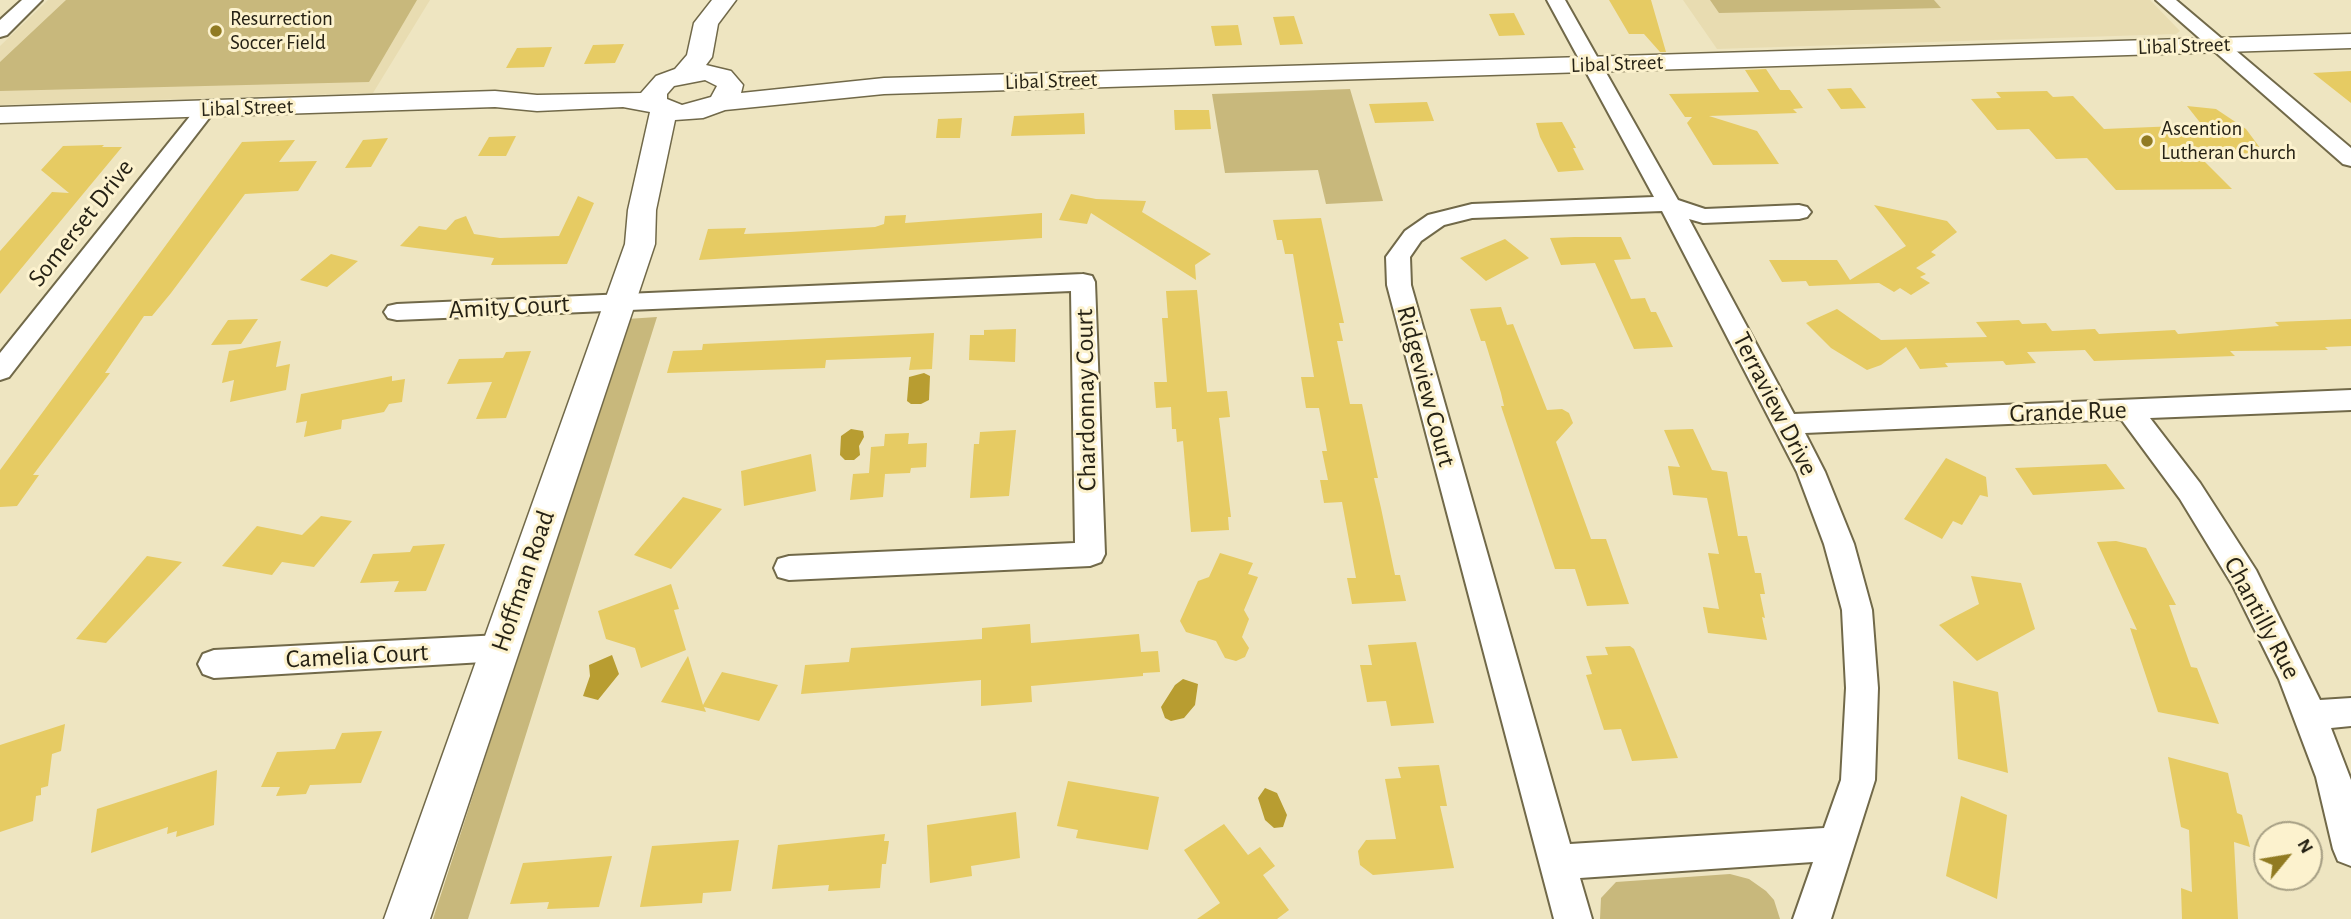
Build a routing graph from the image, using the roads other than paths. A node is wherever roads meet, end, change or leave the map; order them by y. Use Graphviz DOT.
graph roads {
  1 [pos="33,0"];
  2 [pos="1556,0"];
  3 [pos="2165,0"];
  4 [pos="724,2"];
  5 [pos="0,31"];
  6 [pos="2351,41"];
  7 [pos="2218,45"];
  8 [pos="1591,65"];
  9 [pos="667,92"];
  10 [pos="718,92"];
  11 [pos="206,110"];
  12 [pos="0,116"];
  13 [pos="2351,159"];
  14 [pos="1668,204"];
  15 [pos="1799,212"];
  16 [pos="640,243"];
  17 [pos="620,301"];
  18 [pos="397,312"];
  19 [pos="0,371"];
  20 [pos="2351,400"];
  21 [pos="2128,409"];
  22 [pos="1785,424"];
  23 [pos="789,568"];
  24 [pos="500,648"];
  25 [pos="215,664"];
  26 [pos="2351,712"];
  27 [pos="2309,715"];
  28 [pos="1838,844"];
  29 [pos="2351,849"];
  30 [pos="1558,862"];
  31 [pos="407,919"];
  32 [pos="1573,919"];
  33 [pos="1812,919"];
  1 -- 5 [label="street"];
  2 -- 8 [label="street, Terraview Drive"];
  3 -- 7 [label="street"];
  4 -- 9 [label="street, Hoffman Road"];
  4 -- 10 [label="street, Hoffman Road"];
  6 -- 7 [label="street, Libal Street"];
  7 -- 8 [label="street, Libal Street"];
  7 -- 13 [label="street"];
  8 -- 10 [label="street, Libal Street"];
  8 -- 14 [label="street, Terraview Drive"];
  9 -- 10 [label="street"];
  9 -- 10 [label="street"];
  9 -- 11 [label="street, Libal Street"];
  9 -- 16 [label="street, Hoffman Road"];
  10 -- 16 [label="street, Hoffman Road"];
  11 -- 12 [label="street, Libal Street"];
  11 -- 19 [label="street, Somerset Drive"];
  14 -- 15 [label="street, Ridgeview Court"];
  14 -- 22 [label="street, Terraview Drive"];
  14 -- 30 [label="street, Ridgeview Court"];
  16 -- 17 [label="street, Hoffman Road"];
  17 -- 18 [label="street, Amity Court"];
  17 -- 23 [label="street, Chardonnay Court"];
  17 -- 24 [label="street, Hoffman Road"];
  20 -- 21 [label="street, Grande Rue"];
  21 -- 22 [label="street, Grande Rue"];
  21 -- 27 [label="street, Chantilly Rue"];
  22 -- 28 [label="street, Terraview Drive"];
  24 -- 25 [label="street, Camelia Court"];
  24 -- 31 [label="street, Hoffman Road"];
  26 -- 27 [label="street"];
  27 -- 29 [label="street, Chantilly Rue"];
  28 -- 30 [label="street"];
  28 -- 33 [label="street, Terraview Drive"];
  30 -- 32 [label="street, Ridgeview Court"];
}
